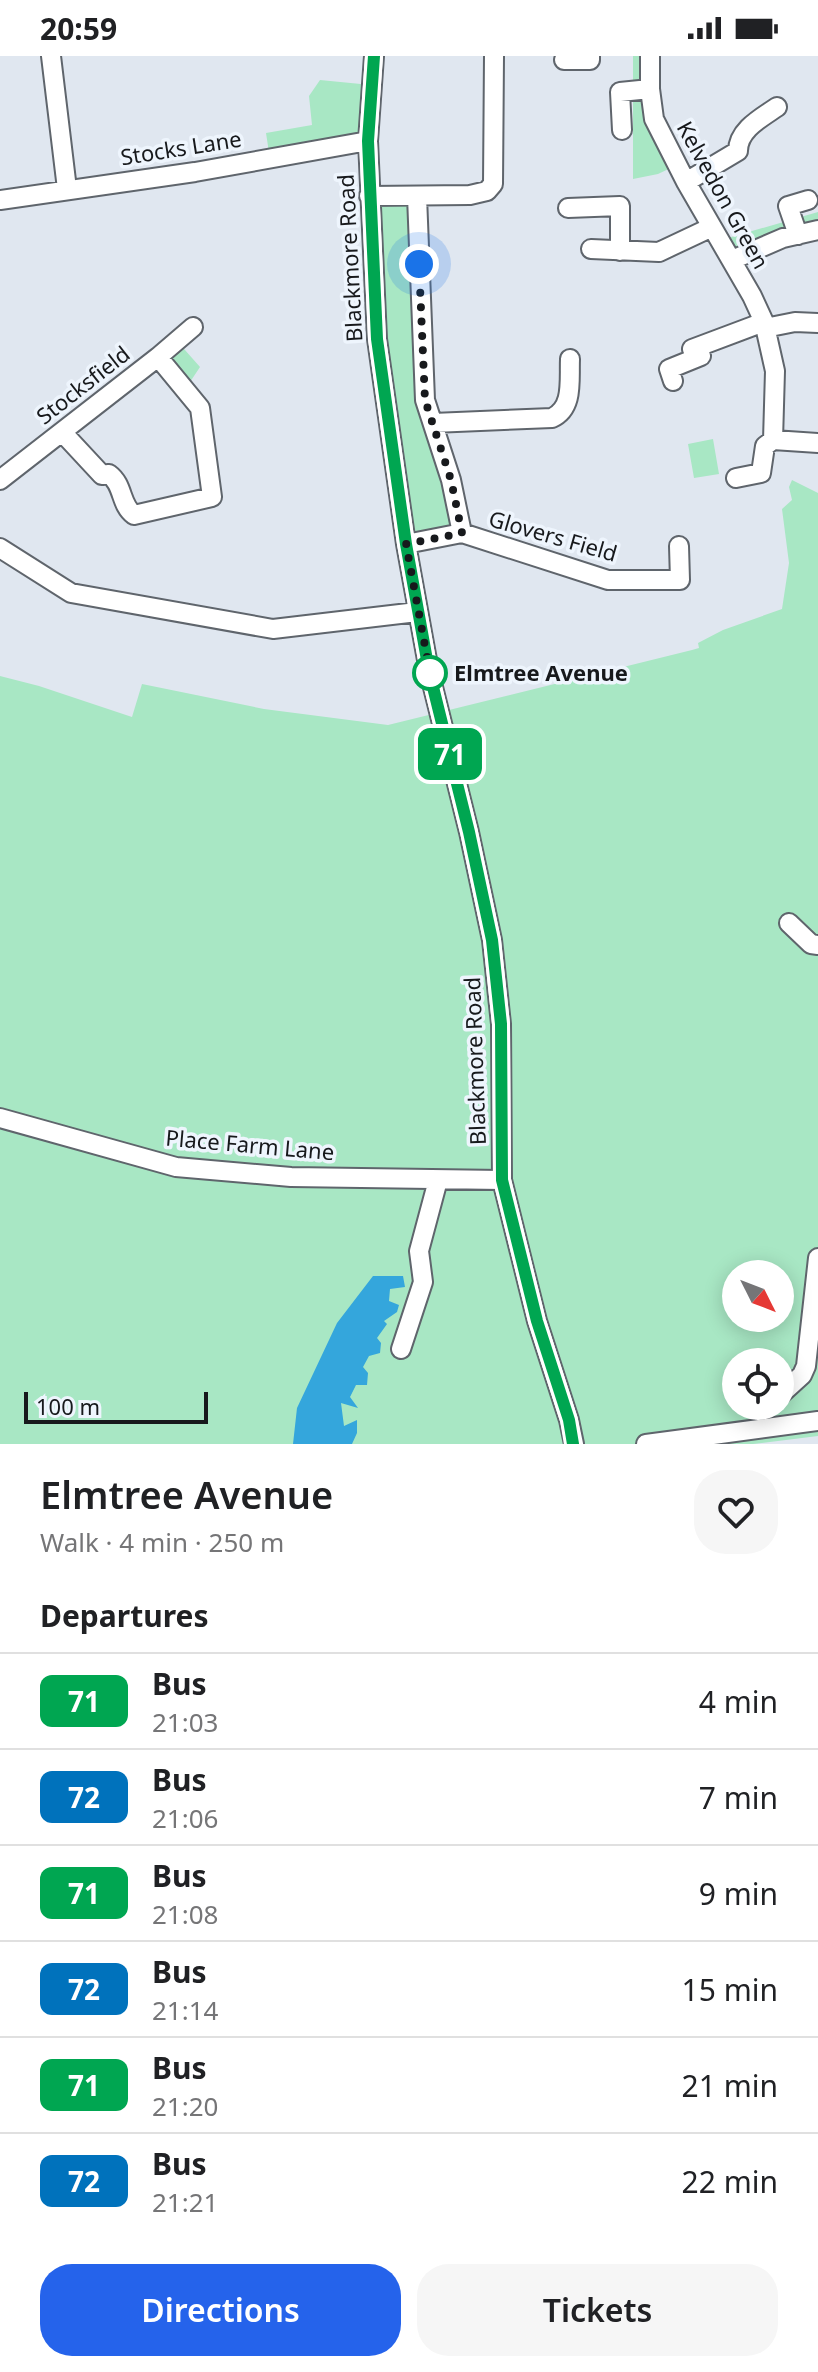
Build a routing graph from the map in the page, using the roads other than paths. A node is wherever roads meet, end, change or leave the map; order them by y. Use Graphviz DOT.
graph roads {
  1 [pos="51,56"];
  2 [pos="374,56"];
  3 [pos="494,56"];
  4 [pos="590,56"];
  5 [pos="650,56"];
  6 [pos="564,60"];
  7 [pos="650,89"];
  8 [pos="777,107"];
  9 [pos="622,130"];
  10 [pos="368,141"];
  11 [pos="686,182"];
  12 [pos="67,189"];
  13 [pos="369,196"];
  14 [pos="417,196"];
  15 [pos="0,200"];
  16 [pos="808,200"];
  17 [pos="568,208"];
  18 [pos="712,227"];
  19 [pos="818,230"];
  20 [pos="798,235"];
  21 [pos="591,249"];
  22 [pos="620,251"];
  23 [pos="732,260"];
  24 [pos="818,323"];
  25 [pos="764,325"];
  26 [pos="193,327"];
  27 [pos="158,357"];
  28 [pos="570,359"];
  29 [pos="673,381"];
  30 [pos="433,423"];
  31 [pos="62,432"];
  32 [pos="773,440"];
  33 [pos="818,443"];
  34 [pos="2,474"];
  35 [pos="736,478"];
  36 [pos="462,533"];
  37 [pos="406,544"];
  38 [pos="679,546"];
  39 [pos="0,548"];
  40 [pos="417,612"];
  41 [pos="789,923"];
  42 [pos="818,945"];
  43 [pos="0,1118"];
  44 [pos="438,1180"];
  45 [pos="502,1180"];
  46 [pos="818,1258"];
  47 [pos="401,1349"];
  48 [pos="794,1382"];
  49 [pos="772,1420"];
  50 [pos="818,1421"];
  51 [pos="773,1426"];
  52 [pos="574,1444"];
  53 [pos="646,1444"];
  1 -- 12 [label="street"];
  2 -- 10 [label="street, Blackmore Road"];
  3 -- 14 [label="street"];
  4 -- 6 [label="street"];
  5 -- 7 [label="street, Kelvedon Green"];
  7 -- 9 [label="street"];
  7 -- 11 [label="street, Kelvedon Green"];
  8 -- 11 [label="street"];
  10 -- 12 [label="street, Stocks Lane"];
  10 -- 13 [label="street, Blackmore Road"];
  11 -- 18 [label="street, Kelvedon Green"];
  12 -- 15 [label="street, Stocks Lane"];
  13 -- 14 [label="street"];
  13 -- 37 [label="street, Blackmore Road"];
  14 -- 30 [label="street, Glovers Field"];
  16 -- 20 [label="street"];
  17 -- 22 [label="street"];
  18 -- 22 [label="street"];
  18 -- 23 [label="street, Kelvedon Green"];
  19 -- 20 [label="street"];
  20 -- 23 [label="street"];
  21 -- 22 [label="street"];
  23 -- 25 [label="street, Kelvedon Green"];
  24 -- 25 [label="street"];
  25 -- 29 [label="street"];
  25 -- 32 [label="street, Kelvedon Green"];
  26 -- 27 [label="street, Stocksfield"];
  27 -- 31 [label="street, Stocksfield"];
  27 -- 31 [label="street"];
  28 -- 30 [label="street"];
  30 -- 36 [label="street, Glovers Field"];
  31 -- 34 [label="street, Stocksfield"];
  32 -- 33 [label="street"];
  32 -- 35 [label="street"];
  36 -- 37 [label="street, Glovers Field"];
  36 -- 38 [label="street, Glovers Field"];
  37 -- 40 [label="street, Blackmore Road"];
  39 -- 40 [label="street"];
  40 -- 45 [label="street, Blackmore Road"];
  41 -- 42 [label="street"];
  43 -- 44 [label="street, Place Farm Lane"];
  44 -- 45 [label="street, Place Farm Lane"];
  44 -- 47 [label="street"];
  45 -- 52 [label="street, Blackmore Road"];
  46 -- 48 [label="street"];
  49 -- 51 [label="street"];
  50 -- 51 [label="street"];
  51 -- 53 [label="street"];
}
